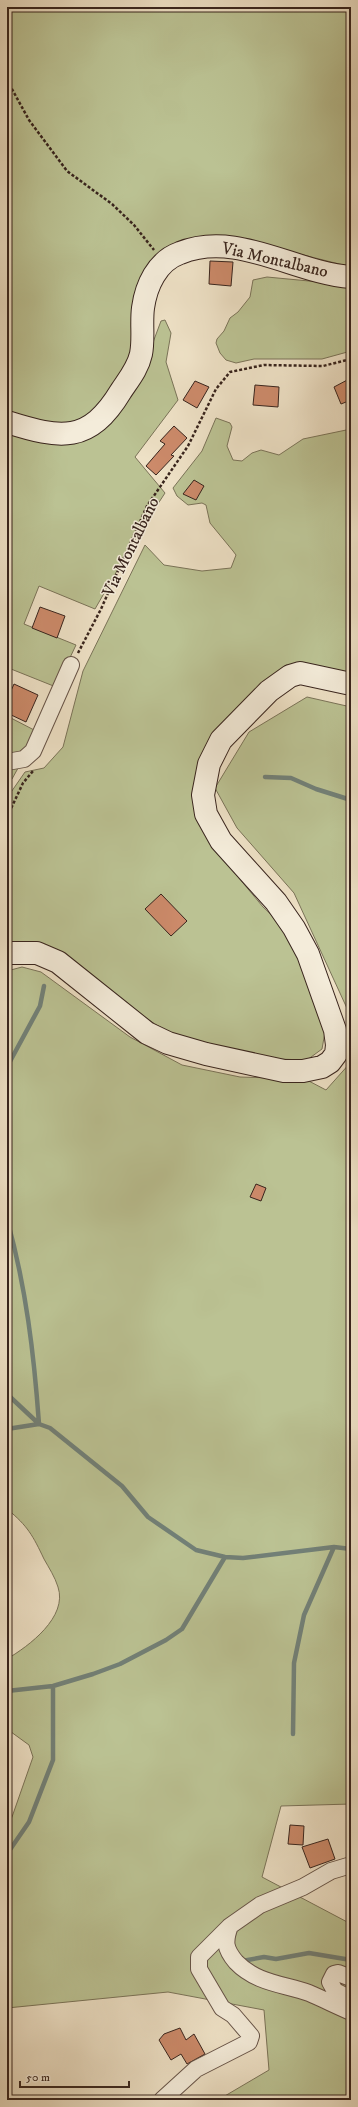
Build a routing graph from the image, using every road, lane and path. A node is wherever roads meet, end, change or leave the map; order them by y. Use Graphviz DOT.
graph roads {
  1 [pos="7,80"];
  2 [pos="164,263"];
  3 [pos="351,277"];
  4 [pos="351,359"];
  5 [pos="7,422"];
  6 [pos="71,665"];
  7 [pos="351,684"];
  8 [pos="7,762"];
  9 [pos="7,953"];
  10 [pos="351,1865"];
  11 [pos="230,1926"];
  12 [pos="351,1978"];
  13 [pos="351,1999"];
  14 [pos="351,2012"];
  15 [pos="162,2100"];
  1 -- 2 [label="path"];
  2 -- 3 [label="street, Via Montalbano"];
  2 -- 5 [label="street, Via Montalbano"];
  4 -- 6 [label="path, Via Montalbano"];
  6 -- 8 [label="street"];
  7 -- 9 [label="street"];
  10 -- 11 [label="street"];
  11 -- 14 [label="street"];
  11 -- 15 [label="street"];
  12 -- 13 [label="street"];
}
